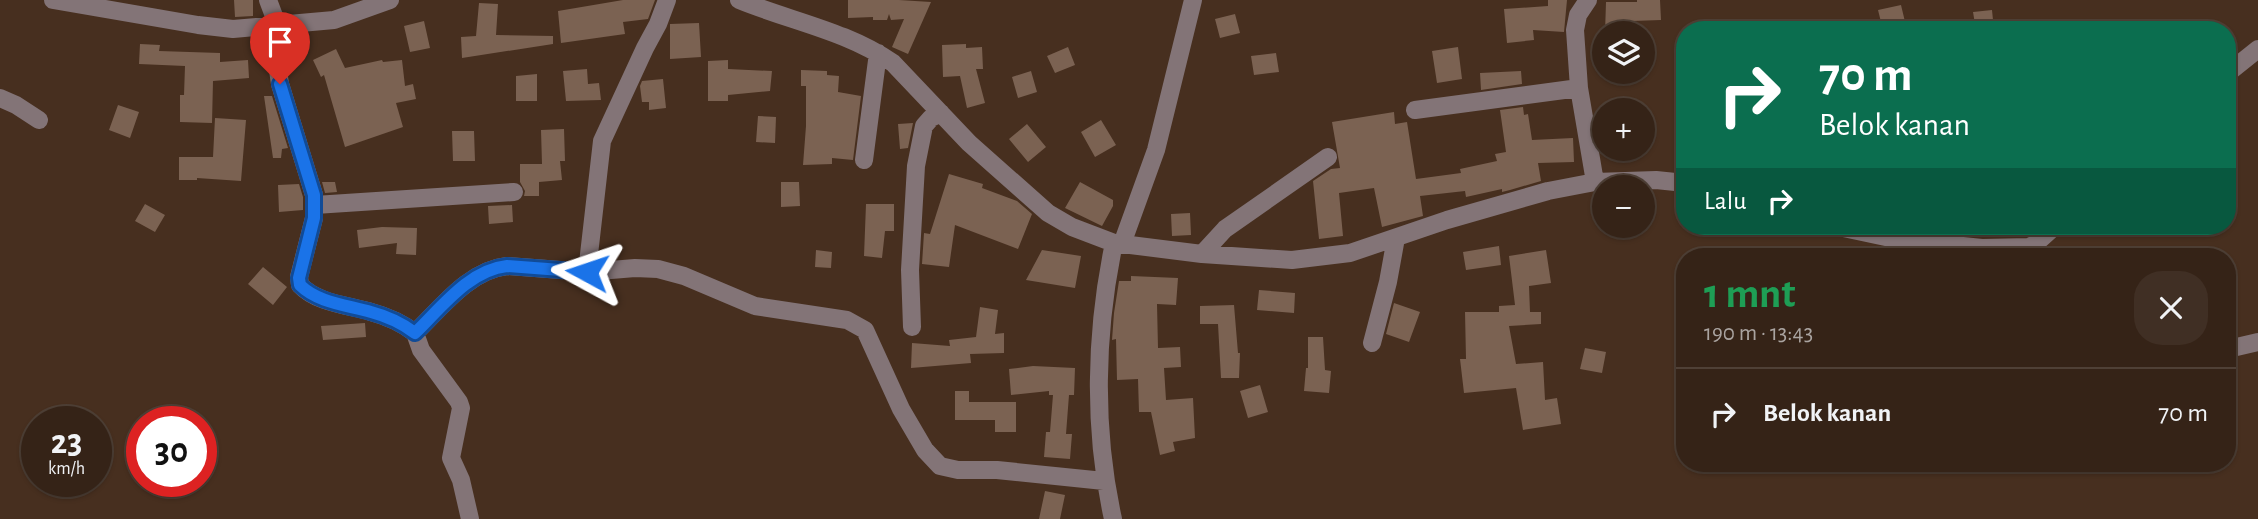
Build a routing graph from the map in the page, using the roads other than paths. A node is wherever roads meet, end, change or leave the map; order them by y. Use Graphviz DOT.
graph roads {
  1 [pos="53,0"];
  2 [pos="268,0"];
  3 [pos="390,0"];
  4 [pos="667,0"];
  5 [pos="738,0"];
  6 [pos="1193,0"];
  7 [pos="1588,0"];
  8 [pos="277,24"];
  9 [pos="2258,49"];
  10 [pos="878,53"];
  11 [pos="2236,67"];
  12 [pos="1579,88"];
  13 [pos="0,98"];
  14 [pos="1415,110"];
  15 [pos="941,113"];
  16 [pos="39,120"];
  17 [pos="1328,156"];
  18 [pos="864,160"];
  19 [pos="1594,175"];
  20 [pos="1655,180"];
  21 [pos="1592,182"];
  22 [pos="1676,182"];
  23 [pos="514,192"];
  24 [pos="315,205"];
  25 [pos="1876,235"];
  26 [pos="1396,238"];
  27 [pos="1118,243"];
  28 [pos="1982,248"];
  29 [pos="1982,248"];
  30 [pos="2027,248"];
  31 [pos="1202,254"];
  32 [pos="587,272"];
  33 [pos="912,327"];
  34 [pos="415,333"];
  35 [pos="2258,342"];
  36 [pos="1372,343"];
  37 [pos="2236,347"];
  38 [pos="1104,481"];
  39 [pos="470,519"];
  40 [pos="1112,519"];
  1 -- 8 [label="street"];
  2 -- 8 [label="street"];
  3 -- 8 [label="street"];
  4 -- 32 [label="street"];
  5 -- 10 [label="street"];
  6 -- 27 [label="street"];
  7 -- 12 [label="street"];
  8 -- 24 [label="street"];
  9 -- 11 [label="street"];
  10 -- 15 [label="street"];
  10 -- 18 [label="street"];
  12 -- 14 [label="street"];
  12 -- 19 [label="street"];
  13 -- 16 [label="street"];
  15 -- 27 [label="street"];
  15 -- 33 [label="street"];
  17 -- 31 [label="street"];
  20 -- 22 [label="street"];
  21 -- 26 [label="street"];
  23 -- 24 [label="street"];
  24 -- 34 [label="street"];
  25 -- 28 [label="street"];
  26 -- 31 [label="street"];
  26 -- 36 [label="street"];
  27 -- 31 [label="street"];
  27 -- 38 [label="street"];
  29 -- 30 [label="street"];
  32 -- 34 [label="street"];
  32 -- 38 [label="street"];
  34 -- 39 [label="street"];
  35 -- 37 [label="street"];
  38 -- 40 [label="street"];
}
